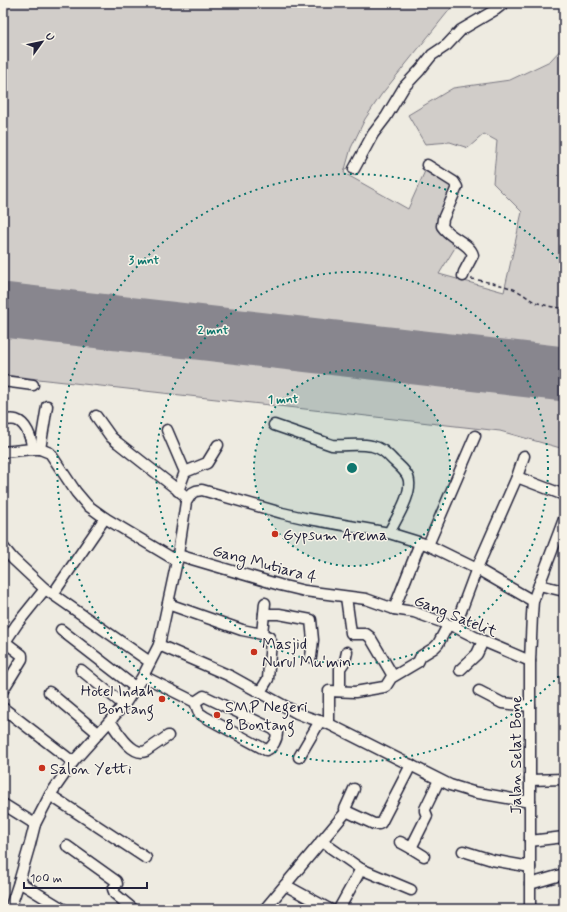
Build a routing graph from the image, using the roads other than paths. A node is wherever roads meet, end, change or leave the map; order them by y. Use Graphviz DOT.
graph roads {
  1 [pos="504,3"];
  2 [pos="427,165"];
  3 [pos="354,169"];
  4 [pos="463,276"];
  5 [pos="3,381"];
  6 [pos="33,385"];
  7 [pos="47,406"];
  8 [pos="96,416"];
  9 [pos="3,420"];
  10 [pos="274,425"];
  11 [pos="167,430"];
  12 [pos="475,436"];
  13 [pos="218,445"];
  14 [pos="36,449"];
  15 [pos="3,452"];
  16 [pos="524,456"];
  17 [pos="185,472"];
  18 [pos="517,476"];
  19 [pos="178,491"];
  20 [pos="564,495"];
  21 [pos="188,498"];
  22 [pos="105,518"];
  23 [pos="564,519"];
  24 [pos="388,533"];
  25 [pos="424,544"];
  26 [pos="3,547"];
  27 [pos="177,558"];
  28 [pos="477,568"];
  29 [pos="539,585"];
  30 [pos="49,591"];
  31 [pos="564,591"];
  32 [pos="346,597"];
  33 [pos="533,601"];
  34 [pos="265,603"];
  35 [pos="168,604"];
  36 [pos="394,609"];
  37 [pos="264,614"];
  38 [pos="451,626"];
  39 [pos="61,630"];
  40 [pos="262,634"];
  41 [pos="483,642"];
  42 [pos="4,644"];
  43 [pos="159,645"];
  44 [pos="348,652"];
  45 [pos="311,657"];
  46 [pos="530,661"];
  47 [pos="150,662"];
  48 [pos="81,670"];
  49 [pos="460,670"];
  50 [pos="143,676"];
  51 [pos="393,676"];
  52 [pos="136,688"];
  53 [pos="3,690"];
  54 [pos="340,691"];
  55 [pos="49,692"];
  56 [pos="260,692"];
  57 [pos="478,692"];
  58 [pos="195,702"];
  59 [pos="124,705"];
  60 [pos="530,706"];
  61 [pos="3,708"];
  62 [pos="110,721"];
  63 [pos="324,722"];
  64 [pos="98,733"];
  65 [pos="168,736"];
  66 [pos="299,757"];
  67 [pos="72,762"];
  68 [pos="411,765"];
  69 [pos="564,779"];
  70 [pos="438,780"];
  71 [pos="530,780"];
  72 [pos="354,789"];
  73 [pos="50,795"];
  74 [pos="530,802"];
  75 [pos="3,804"];
  76 [pos="346,812"];
  77 [pos="35,824"];
  78 [pos="564,837"];
  79 [pos="321,841"];
  80 [pos="530,841"];
  81 [pos="400,842"];
  82 [pos="67,846"];
  83 [pos="411,848"];
  84 [pos="463,851"];
  85 [pos="424,856"];
  86 [pos="146,858"];
  87 [pos="530,867"];
  88 [pos="361,869"];
  89 [pos="564,874"];
  90 [pos="19,882"];
  91 [pos="530,884"];
  92 [pos="285,885"];
  93 [pos="411,890"];
  94 [pos="313,905"];
  95 [pos="10,909"];
  96 [pos="63,909"];
  97 [pos="134,909"];
  98 [pos="265,909"];
  99 [pos="329,909"];
  100 [pos="339,909"];
  101 [pos="530,909"];
  1 -- 3 [label="street"];
  2 -- 4 [label="street"];
  5 -- 6 [label="street"];
  7 -- 14 [label="street"];
  8 -- 19 [label="street"];
  9 -- 14 [label="street"];
  10 -- 24 [label="street"];
  11 -- 17 [label="street"];
  12 -- 25 [label="street"];
  13 -- 17 [label="street"];
  14 -- 15 [label="street"];
  14 -- 22 [label="street, Gang Mutiara 4"];
  16 -- 18 [label="street"];
  17 -- 19 [label="street"];
  18 -- 20 [label="street"];
  18 -- 28 [label="street"];
  19 -- 21 [label="street"];
  21 -- 24 [label="street"];
  21 -- 27 [label="street"];
  22 -- 27 [label="street, Gang Mutiara 4"];
  22 -- 30 [label="street"];
  23 -- 29 [label="street, Jalan Selat Bone"];
  24 -- 25 [label="street"];
  25 -- 28 [label="street"];
  25 -- 36 [label="street"];
  26 -- 30 [label="street"];
  27 -- 32 [label="street, Gang Mutiara 4"];
  27 -- 35 [label="street"];
  28 -- 33 [label="street"];
  28 -- 38 [label="street"];
  29 -- 31 [label="street"];
  29 -- 33 [label="street, Jalan Selat Bone"];
  30 -- 42 [label="street"];
  30 -- 47 [label="street"];
  32 -- 36 [label="street, Gang Satelit"];
  32 -- 51 [label="street"];
  33 -- 46 [label="street, Jalan Selat Bone"];
  34 -- 37 [label="street"];
  35 -- 40 [label="street"];
  35 -- 43 [label="street"];
  36 -- 38 [label="street, Gang Satelit"];
  37 -- 40 [label="street"];
  37 -- 45 [label="street"];
  38 -- 41 [label="street, Gang Satelit"];
  38 -- 51 [label="street"];
  39 -- 52 [label="street"];
  40 -- 56 [label="street"];
  41 -- 46 [label="street, Gang Satelit"];
  41 -- 49 [label="street"];
  42 -- 53 [label="street"];
  43 -- 47 [label="street"];
  43 -- 56 [label="street"];
  44 -- 54 [label="street"];
  46 -- 60 [label="street, Jalan Selat Bone"];
  47 -- 50 [label="street"];
  48 -- 59 [label="street"];
  50 -- 52 [label="street"];
  50 -- 58 [label="street"];
  51 -- 54 [label="street"];
  52 -- 59 [label="street"];
  54 -- 63 [label="street"];
  55 -- 64 [label="street"];
  56 -- 63 [label="street"];
  57 -- 60 [label="street"];
  58 -- 58 [label="street"];
  59 -- 62 [label="street"];
  60 -- 71 [label="street, Jalan Selat Bone"];
  61 -- 67 [label="street"];
  62 -- 64 [label="street"];
  62 -- 65 [label="street"];
  63 -- 66 [label="street"];
  63 -- 68 [label="street"];
  64 -- 67 [label="street"];
  67 -- 73 [label="street"];
  68 -- 70 [label="street"];
  68 -- 76 [label="street"];
  69 -- 71 [label="street"];
  70 -- 74 [label="street"];
  70 -- 83 [label="street"];
  71 -- 74 [label="street, Jalan Selat Bone"];
  72 -- 76 [label="street"];
  73 -- 77 [label="street"];
  73 -- 86 [label="street"];
  74 -- 80 [label="street, Jalan Selat Bone"];
  75 -- 77 [label="street"];
  76 -- 79 [label="street"];
  77 -- 90 [label="street"];
  78 -- 80 [label="street"];
  79 -- 88 [label="street"];
  79 -- 92 [label="street"];
  80 -- 87 [label="street, Jalan Selat Bone"];
  81 -- 83 [label="street"];
  82 -- 97 [label="street"];
  83 -- 85 [label="street"];
  84 -- 87 [label="street"];
  87 -- 91 [label="street, Jalan Selat Bone"];
  88 -- 93 [label="street"];
  88 -- 100 [label="street"];
  89 -- 91 [label="street"];
  90 -- 95 [label="street"];
  90 -- 96 [label="street"];
  91 -- 101 [label="street, Jalan Selat Bone"];
  92 -- 94 [label="street"];
  92 -- 98 [label="street"];
  94 -- 99 [label="street"];
}
